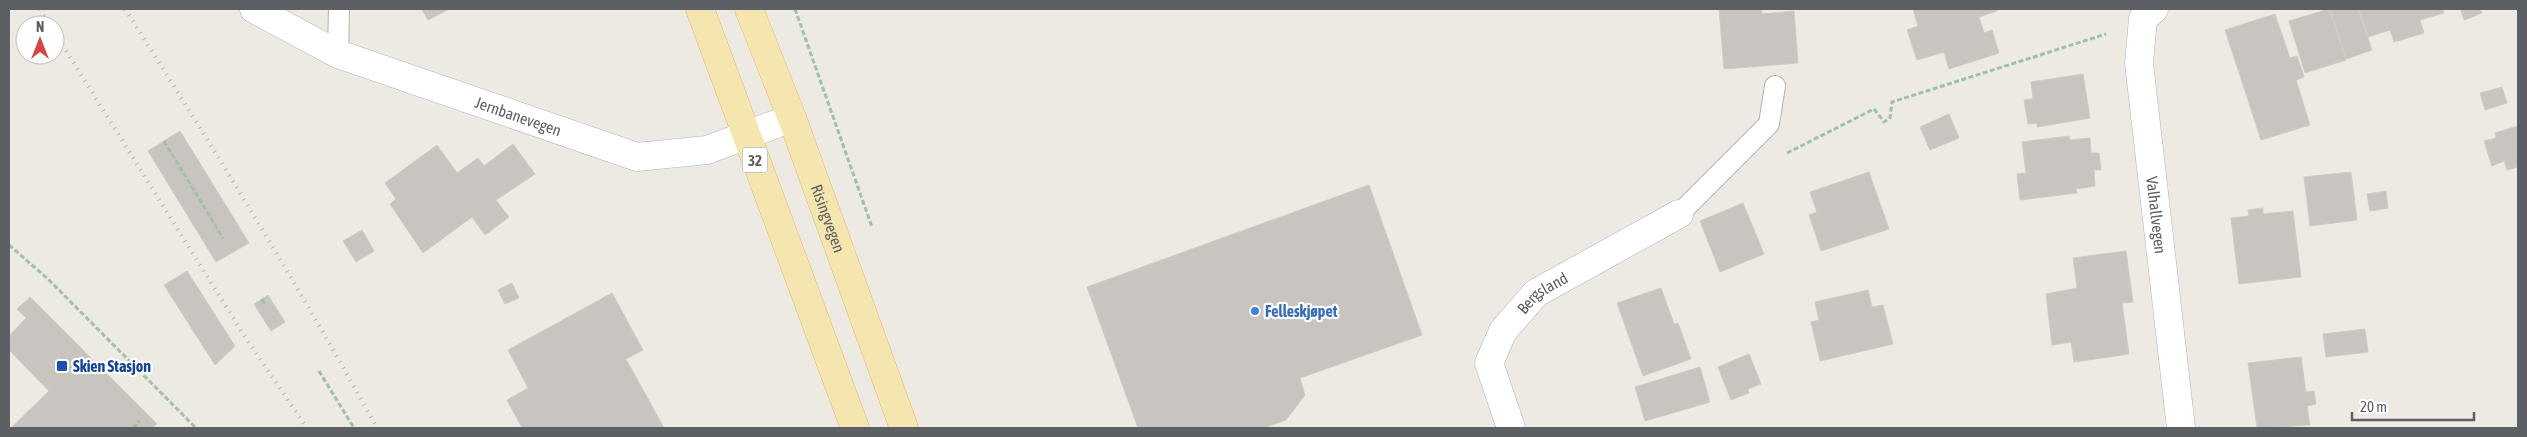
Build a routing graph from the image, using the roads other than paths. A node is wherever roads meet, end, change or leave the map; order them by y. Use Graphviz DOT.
graph roads {
  1 [pos="254,9"];
  2 [pos="338,9"];
  3 [pos="700,9"];
  4 [pos="749,9"];
  5 [pos="2148,14"];
  6 [pos="338,54"];
  7 [pos="1775,86"];
  8 [pos="792,118"];
  9 [pos="746,136"];
  10 [pos="1679,214"];
  11 [pos="855,428"];
  12 [pos="904,428"];
  13 [pos="1511,428"];
  14 [pos="2181,428"];
  1 -- 6 [label="street, Jernbanevegen"];
  2 -- 6 [label="lane"];
  3 -- 9 [label="main road, 32"];
  4 -- 8 [label="main road, Risingvegen"];
  5 -- 14 [label="street, Valhallvegen"];
  6 -- 9 [label="street, Jernbanevegen"];
  7 -- 10 [label="lane"];
  8 -- 9 [label="street, Jernbanevegen"];
  8 -- 12 [label="main road, Risingvegen"];
  9 -- 11 [label="main road, 32"];
  10 -- 13 [label="street, Bergsland"];
}
